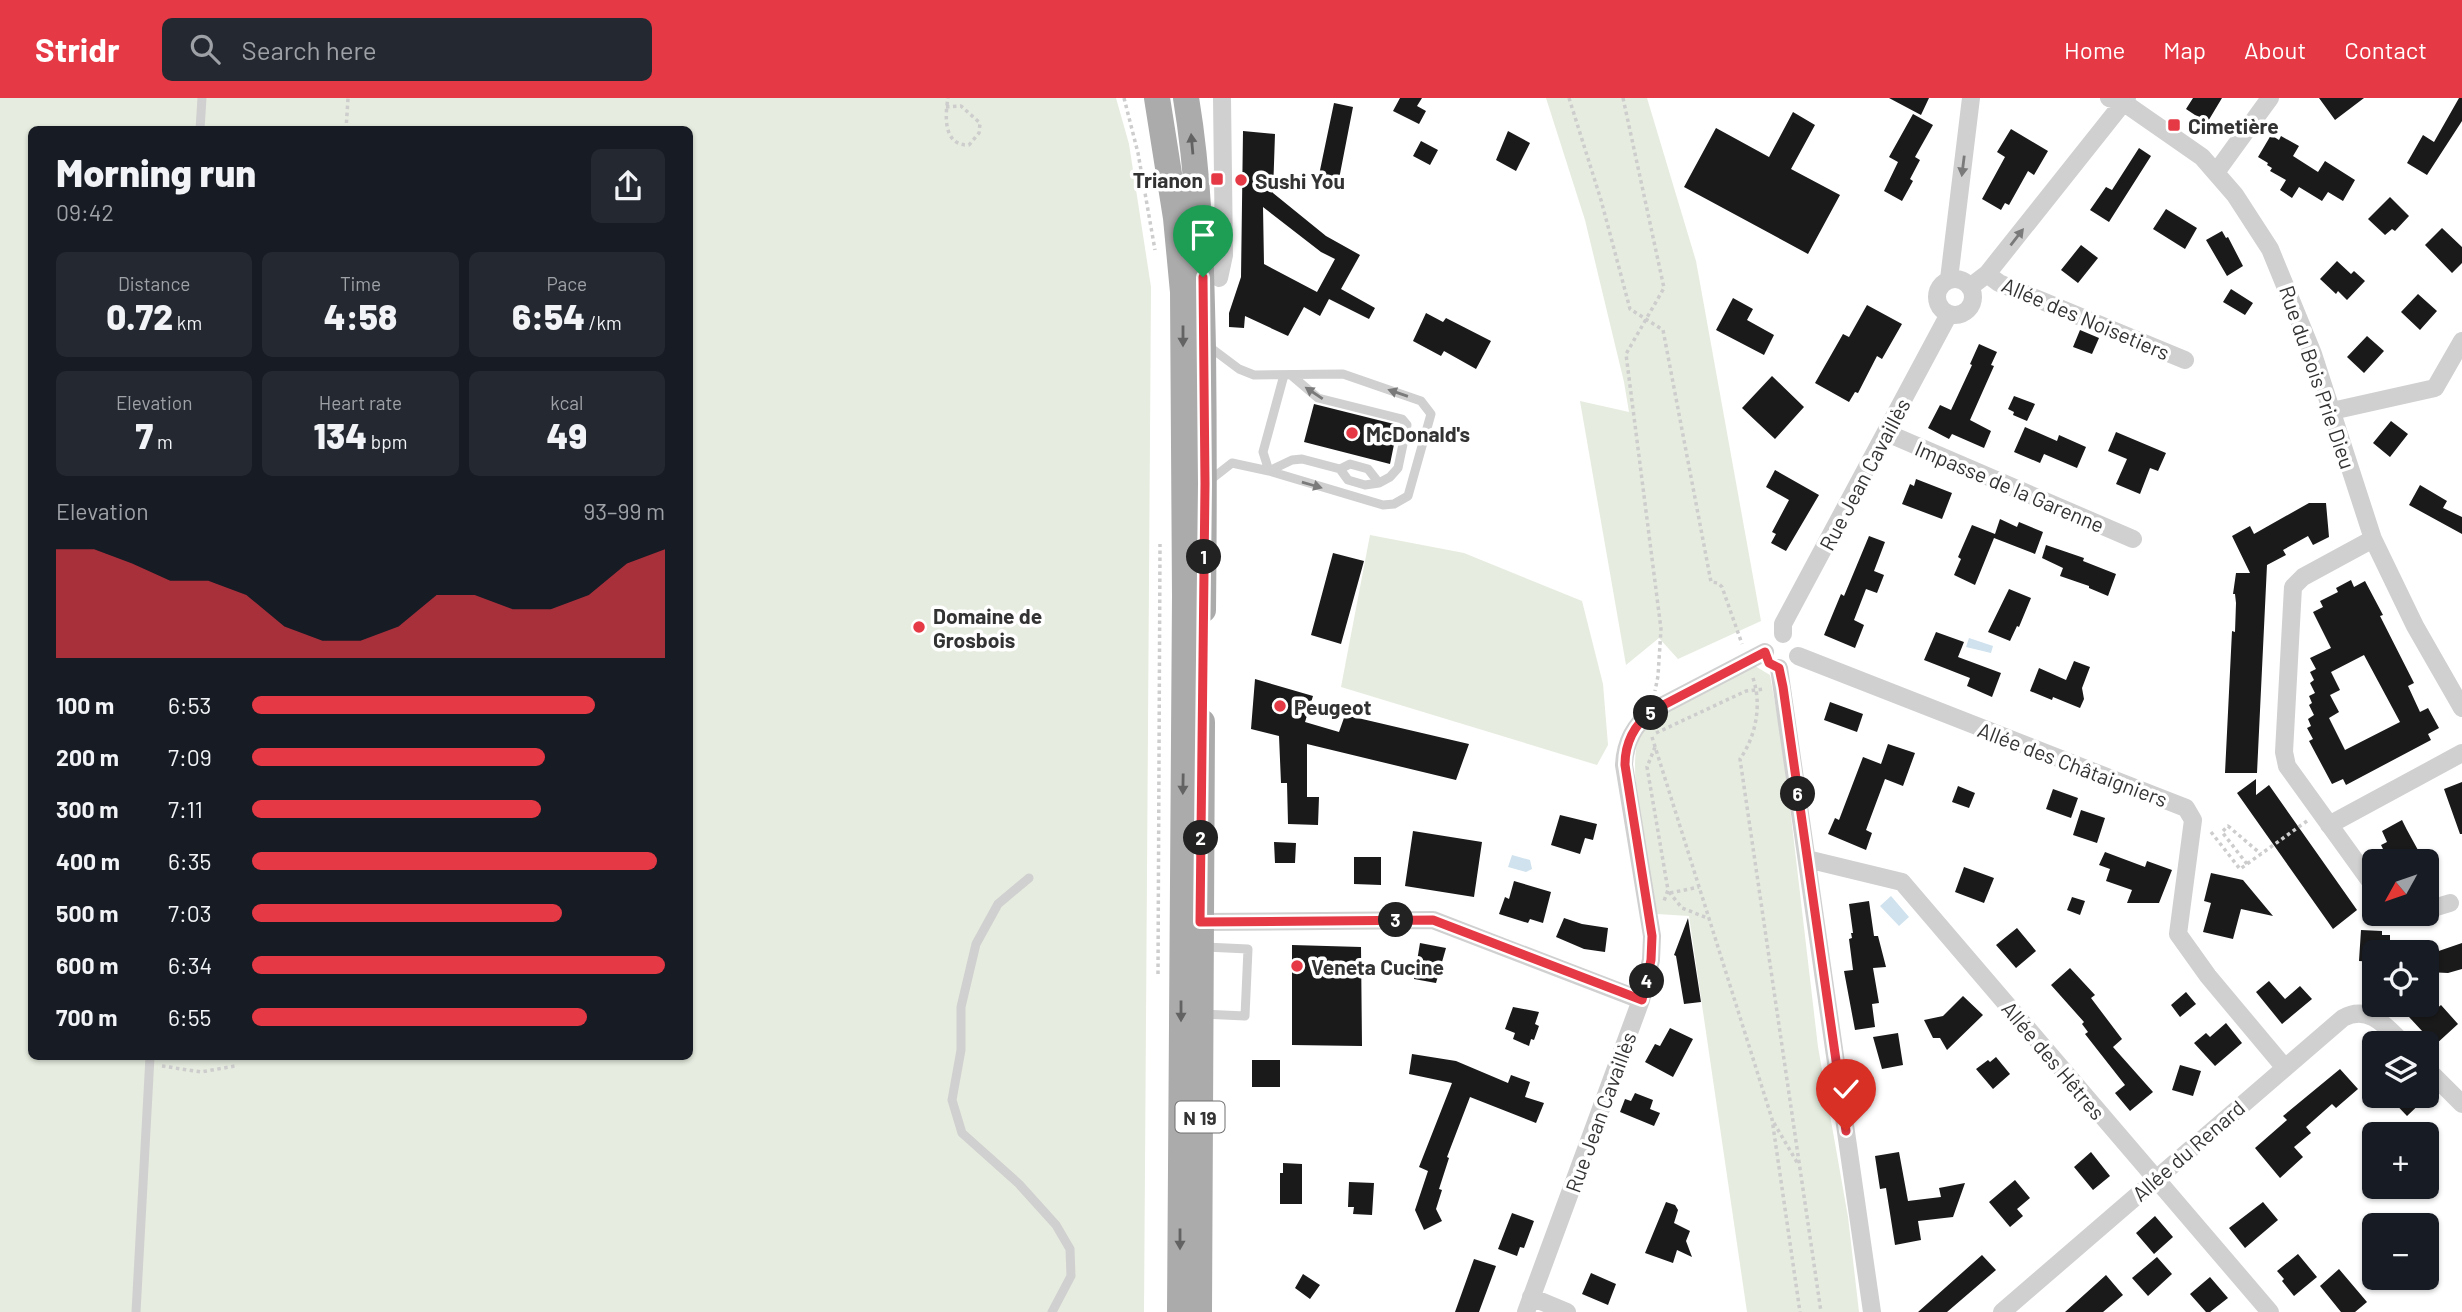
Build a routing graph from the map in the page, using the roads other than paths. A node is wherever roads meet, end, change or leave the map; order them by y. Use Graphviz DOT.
graph roads {
  1 [pos="202,98"];
  2 [pos="1157,98"];
  3 [pos="1186,98"];
  4 [pos="1222,98"];
  5 [pos="1971,98"];
  6 [pos="2270,98"];
  7 [pos="2120,99"];
  8 [pos="200,126"];
  9 [pos="2217,172"];
  10 [pos="1987,274"];
  11 [pos="1219,278"];
  12 [pos="1949,279"];
  13 [pos="1970,287"];
  14 [pos="1949,314"];
  15 [pos="1203,341"];
  16 [pos="2462,341"];
  17 [pos="2185,360"];
  18 [pos="1288,375"];
  19 [pos="2332,411"];
  20 [pos="1887,433"];
  21 [pos="1340,469"];
  22 [pos="1269,471"];
  23 [pos="1379,483"];
  24 [pos="1205,484"];
  25 [pos="2133,539"];
  26 [pos="2373,539"];
  27 [pos="1783,634"];
  28 [pos="1765,652"];
  29 [pos="1798,656"];
  30 [pos="1779,668"];
  31 [pos="2462,708"];
  32 [pos="2462,753"];
  33 [pos="2324,818"];
  34 [pos="1807,859"];
  35 [pos="2362,870"];
  36 [pos="1028,878"];
  37 [pos="2450,904"];
  38 [pos="2440,907"];
  39 [pos="1200,934"];
  40 [pos="1642,1000"];
  41 [pos="1200,1014"];
  42 [pos="2392,1031"];
  43 [pos="150,1060"];
  44 [pos="2285,1068"];
  45 [pos="2439,1081"];
  46 [pos="2462,1104"];
  47 [pos="2155,1178"];
  48 [pos="1528,1305"];
  49 [pos="136,1312"];
  50 [pos="1052,1312"];
  51 [pos="1180,1312"];
  52 [pos="1199,1312"];
  53 [pos="1567,1312"];
  54 [pos="1872,1312"];
  55 [pos="2002,1312"];
  56 [pos="2270,1312"];
  1 -- 8 [label="lane"];
  2 -- 51 [label="main road, N 19, one-way"];
  15 -- 3 [label="main road, N 19, one-way"];
  4 -- 11 [label="street"];
  5 -- 12 [label="street, one-way"];
  6 -- 9 [label="street"];
  7 -- 9 [label="street, Rue du Bois Prie Dieu"];
  10 -- 7 [label="street, one-way"];
  9 -- 19 [label="street, Rue du Bois Prie Dieu"];
  10 -- 13 [label="street"];
  10 -- 17 [label="street, Allée des Noisetiers"];
  12 -- 13 [label="street"];
  12 -- 14 [label="street"];
  13 -- 14 [label="street"];
  14 -- 20 [label="street, Rue Jean Cavaillès"];
  15 -- 18 [label="lane"];
  15 -- 24 [label="main road, N 19"];
  16 -- 19 [label="street"];
  18 -- 22 [label="lane"];
  22 -- 18 [label="lane, one-way"];
  23 -- 18 [label="lane, one-way"];
  19 -- 26 [label="street, Rue du Bois Prie Dieu"];
  20 -- 25 [label="street, Impasse de la Garenne"];
  20 -- 27 [label="street, Rue Jean Cavaillès"];
  21 -- 22 [label="lane"];
  21 -- 23 [label="lane"];
  21 -- 23 [label="lane"];
  22 -- 24 [label="lane"];
  24 -- 39 [label="main road, N 19"];
  26 -- 31 [label="street, Rue du Bois Prie Dieu"];
  26 -- 33 [label="street"];
  27 -- 28 [label="street"];
  27 -- 29 [label="street"];
  28 -- 30 [label="street"];
  28 -- 40 [label="street, Rue Jean Cavaillès"];
  29 -- 30 [label="street"];
  29 -- 44 [label="street, Allée des Châtaigniers"];
  30 -- 34 [label="street"];
  32 -- 33 [label="street"];
  33 -- 35 [label="street"];
  34 -- 47 [label="street, Allée des Hêtres"];
  34 -- 54 [label="street"];
  36 -- 50 [label="lane"];
  37 -- 38 [label="street"];
  39 -- 40 [label="street"];
  39 -- 41 [label="main road, N 19"];
  39 -- 41 [label="lane"];
  40 -- 48 [label="street, Rue Jean Cavaillès"];
  41 -- 52 [label="main road, N 19"];
  42 -- 44 [label="street, Allée du Renard"];
  43 -- 49 [label="lane"];
  44 -- 47 [label="street, Allée du Renard"];
  45 -- 46 [label="street"];
  47 -- 55 [label="street, Allée du Renard"];
  47 -- 56 [label="street, Allée des Hêtres"];
  48 -- 53 [label="street"];
}
